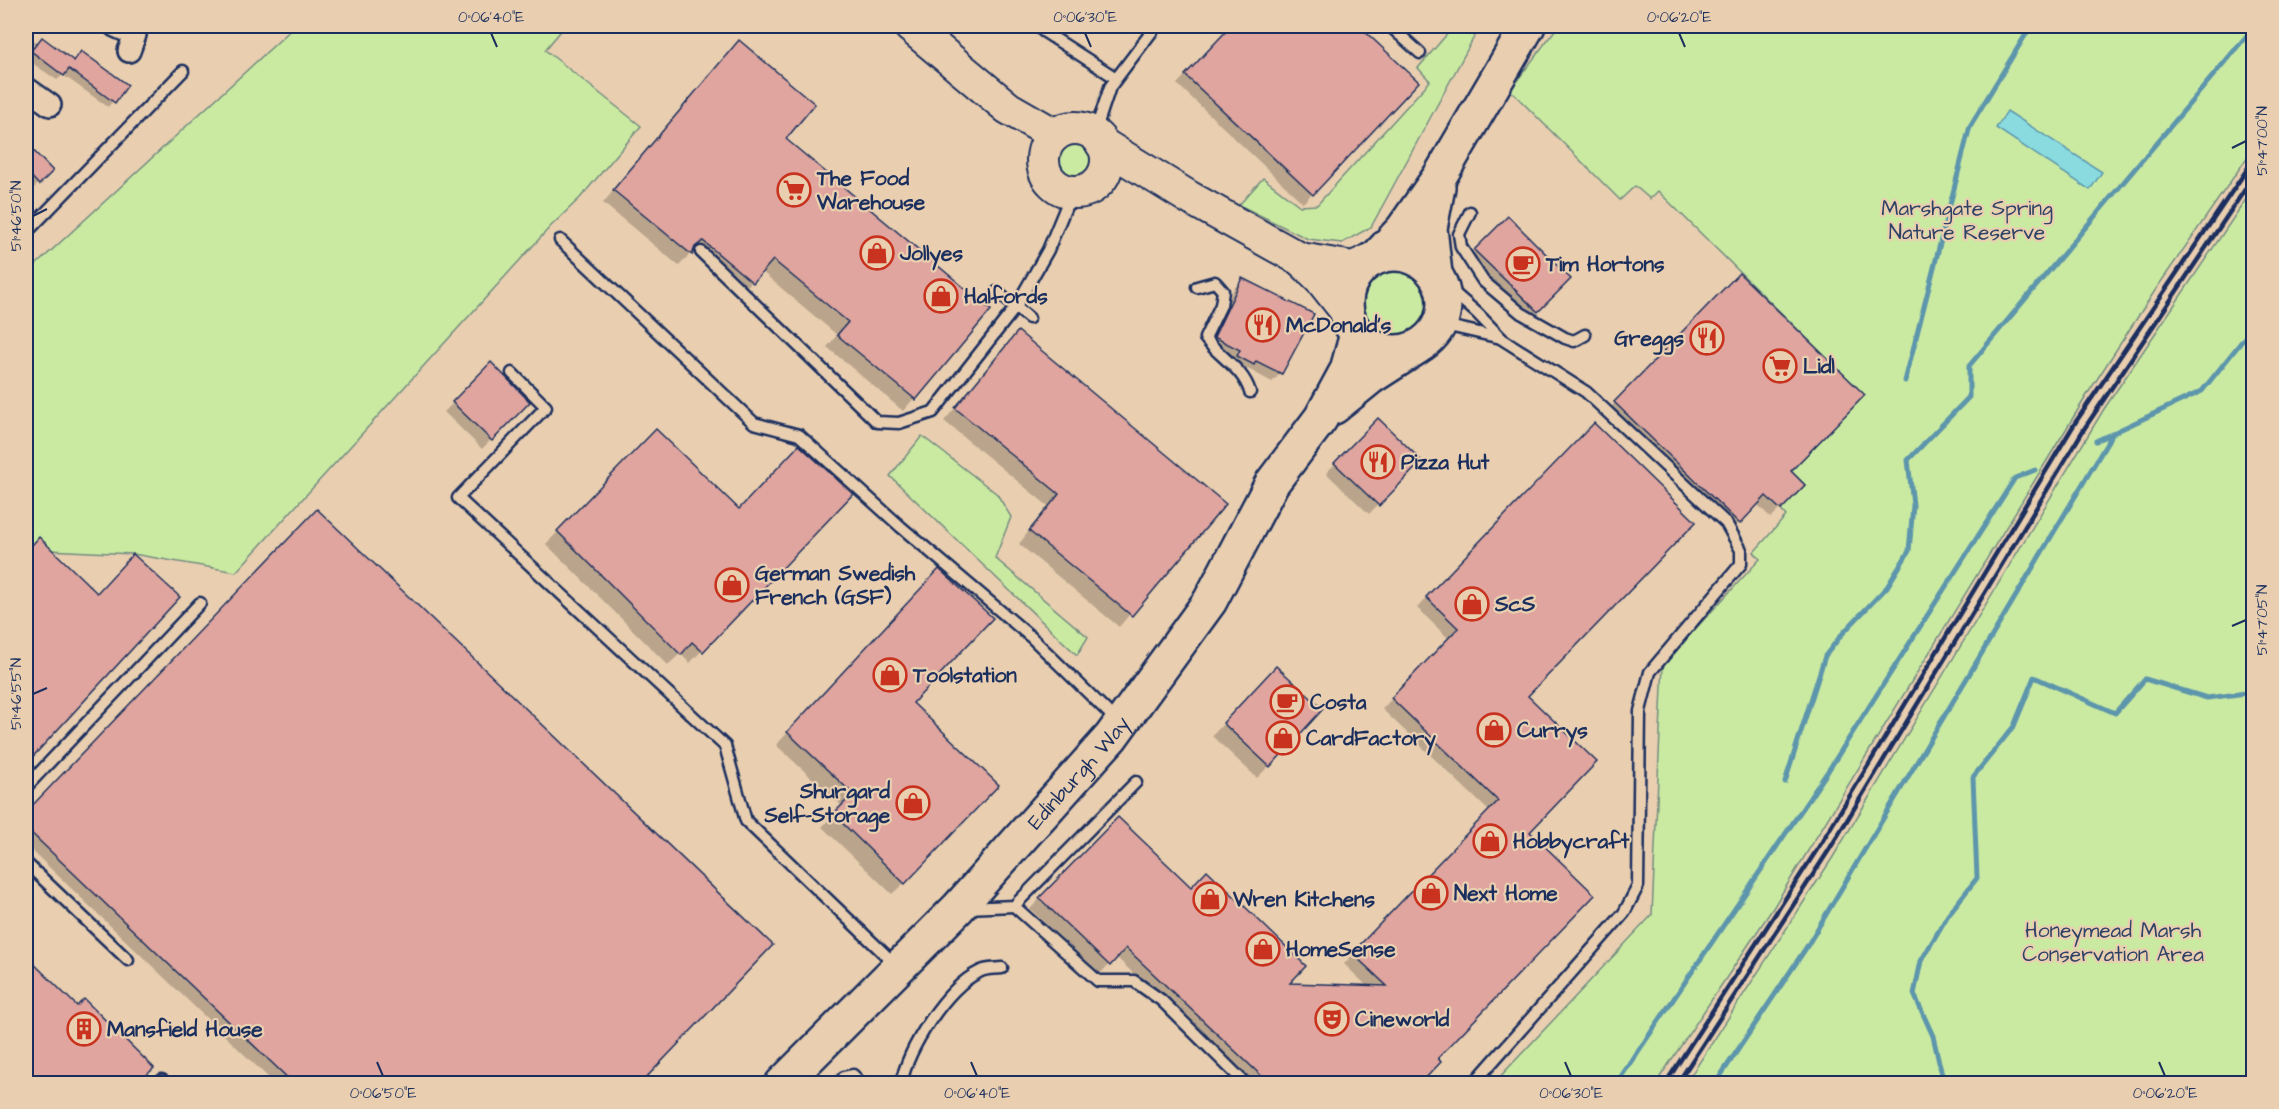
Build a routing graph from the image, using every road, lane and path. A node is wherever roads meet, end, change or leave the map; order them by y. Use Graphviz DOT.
graph roads {
  1 [pos="115,26"];
  2 [pos="910,26"];
  3 [pos="1038,26"];
  4 [pos="1156,26"];
  5 [pos="1390,26"];
  6 [pos="1528,26"];
  7 [pos="129,51"];
  8 [pos="1420,53"];
  9 [pos="183,71"];
  10 [pos="1116,78"];
  11 [pos="26,88"];
  12 [pos="50,105"];
  13 [pos="1049,146"];
  14 [pos="1100,151"];
  15 [pos="1440,176"];
  16 [pos="1072,192"];
  17 [pos="1470,212"];
  18 [pos="26,233"];
  19 [pos="560,240"];
  20 [pos="701,252"];
  21 [pos="1300,259"];
  22 [pos="1373,259"];
  23 [pos="1437,277"];
  24 [pos="1197,287"];
  25 [pos="997,292"];
  26 [pos="1015,308"];
  27 [pos="1029,318"];
  28 [pos="1352,323"];
  29 [pos="1585,335"];
  30 [pos="1502,339"];
  31 [pos="1425,340"];
  32 [pos="512,373"];
  33 [pos="1250,392"];
  34 [pos="1321,418"];
  35 [pos="200,603"];
  36 [pos="1120,724"];
  37 [pos="1136,782"];
  38 [pos="26,787"];
  39 [pos="26,863"];
  40 [pos="1014,906"];
  41 [pos="958,908"];
  42 [pos="128,960"];
  43 [pos="898,968"];
  44 [pos="1002,968"];
  45 [pos="782,1083"];
  46 [pos="839,1083"];
  47 [pos="862,1083"];
  48 [pos="901,1083"];
  49 [pos="1246,1083"];
  50 [pos="1473,1083"];
  1 -- 7 [label="street"];
  2 -- 13 [label="street"];
  3 -- 10 [label="lane"];
  4 -- 10 [label="lane"];
  5 -- 8 [label="lane"];
  6 -- 15 [label="highway"];
  9 -- 18 [label="lane"];
  10 -- 14 [label="lane"];
  11 -- 12 [label="street"];
  13 -- 14 [label="street"];
  13 -- 16 [label="street"];
  14 -- 16 [label="street"];
  14 -- 21 [label="street"];
  15 -- 22 [label="highway"];
  15 -- 23 [label="highway"];
  16 -- 26 [label="lane"];
  17 -- 29 [label="lane"];
  19 -- 36 [label="lane"];
  20 -- 26 [label="lane"];
  21 -- 22 [label="street"];
  21 -- 28 [label="street"];
  22 -- 23 [label="highway"];
  22 -- 28 [label="highway"];
  23 -- 30 [label="lane"];
  23 -- 31 [label="highway"];
  24 -- 33 [label="lane"];
  25 -- 26 [label="lane"];
  26 -- 27 [label="lane"];
  28 -- 31 [label="highway"];
  28 -- 34 [label="highway, Edinburgh Way"];
  30 -- 31 [label="lane"];
  30 -- 50 [label="lane"];
  31 -- 34 [label="highway, Edinburgh Way"];
  32 -- 43 [label="lane"];
  34 -- 36 [label="highway, Edinburgh Way"];
  35 -- 38 [label="lane"];
  36 -- 41 [label="highway, Edinburgh Way"];
  37 -- 40 [label="lane"];
  39 -- 42 [label="lane"];
  40 -- 41 [label="lane"];
  40 -- 49 [label="lane"];
  41 -- 43 [label="highway, Edinburgh Way"];
  43 -- 45 [label="highway, Edinburgh Way"];
  44 -- 48 [label="lane"];
  46 -- 47 [label="lane"];
}
